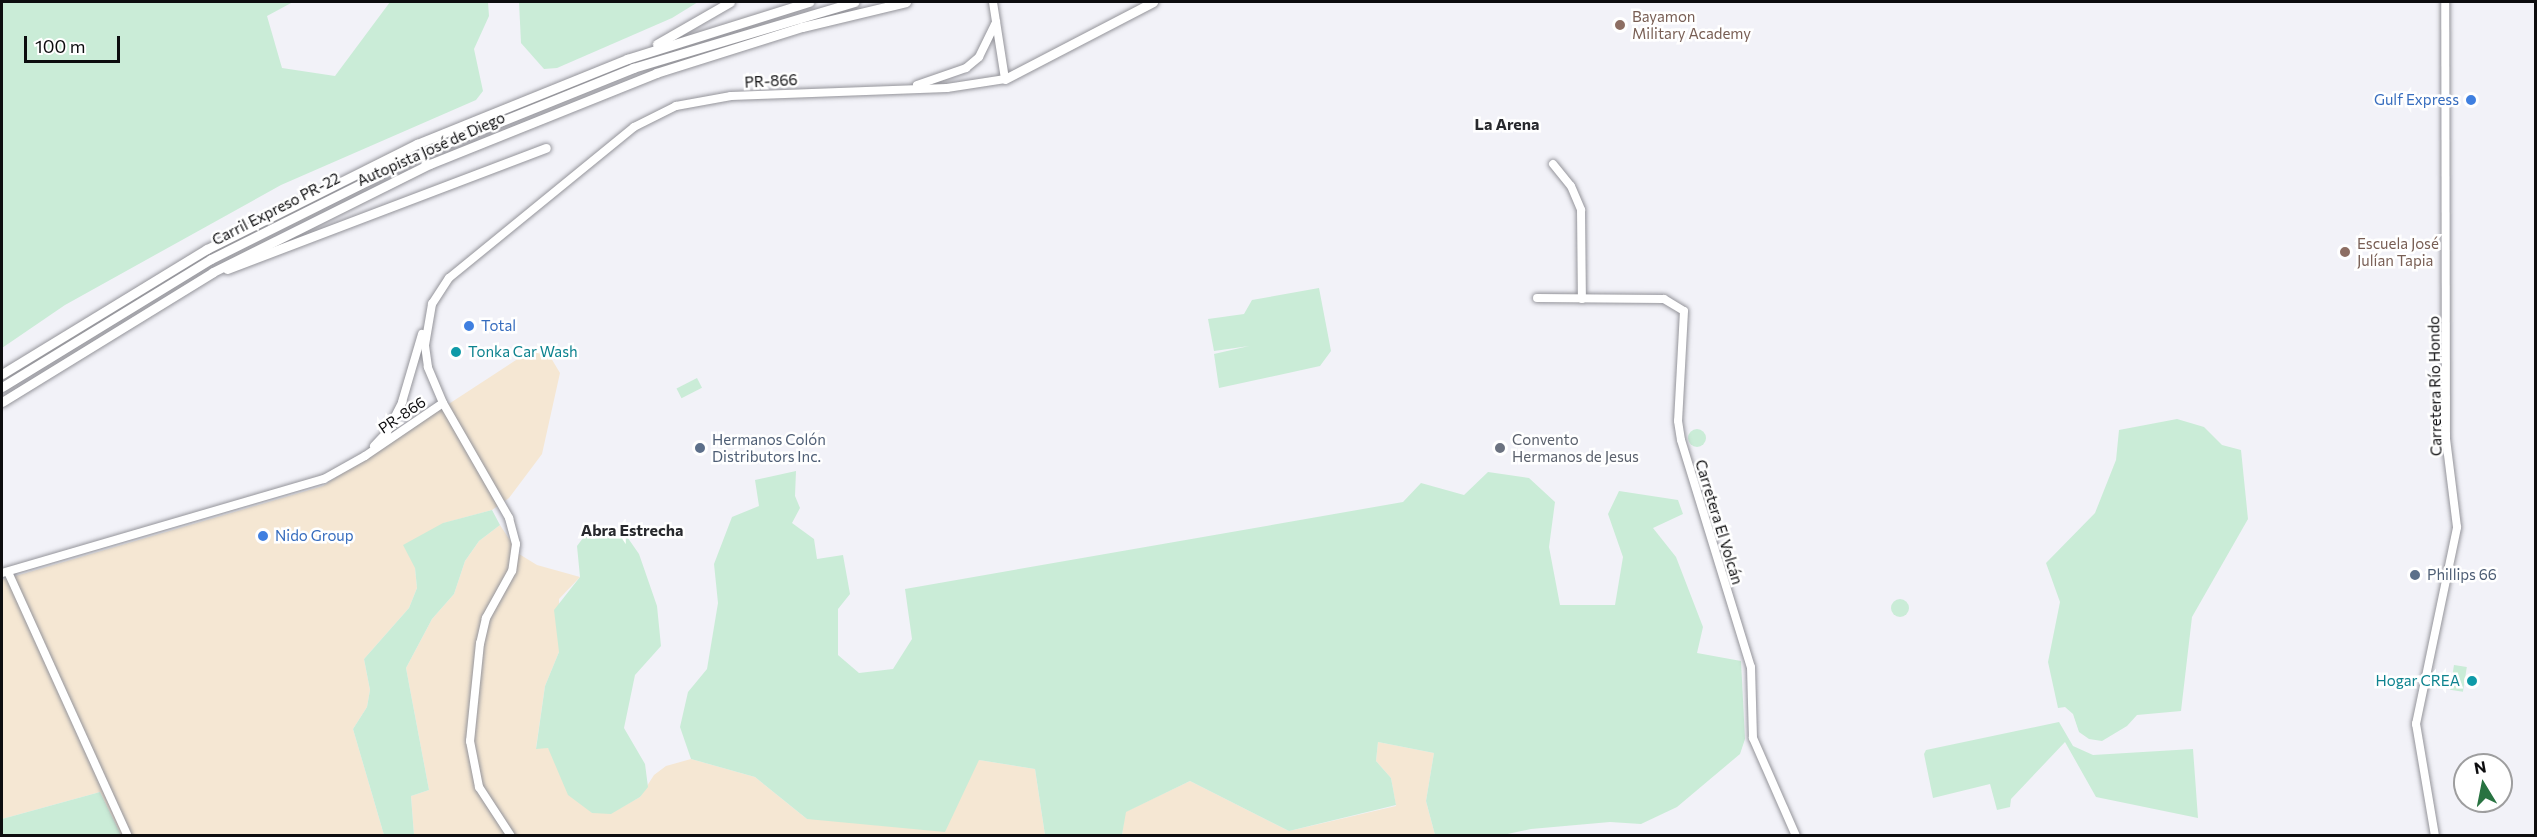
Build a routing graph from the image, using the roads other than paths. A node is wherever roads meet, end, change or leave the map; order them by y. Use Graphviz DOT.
graph roads {
  1 [pos="730,2"];
  2 [pos="809,2"];
  3 [pos="854,2"];
  4 [pos="906,2"];
  5 [pos="993,2"];
  6 [pos="1153,2"];
  7 [pos="2445,2"];
  8 [pos="997,20"];
  9 [pos="644,53"];
  10 [pos="1005,79"];
  11 [pos="904,88"];
  12 [pos="546,148"];
  13 [pos="1553,164"];
  14 [pos="213,272"];
  15 [pos="1537,298"];
  16 [pos="1582,298"];
  17 [pos="428,319"];
  18 [pos="2,374"];
  19 [pos="2,387"];
  20 [pos="2,402"];
  21 [pos="443,403"];
  22 [pos="363,457"];
  23 [pos="5,572"];
  24 [pos="128,836"];
  25 [pos="511,836"];
  26 [pos="1796,836"];
  27 [pos="2435,836"];
  1 -- 9 [label="highway"];
  2 -- 9 [label="highway, Autopista José de Diego"];
  3 -- 19 [label="highway, Carril Expreso PR-22"];
  4 -- 14 [label="highway, Autopista José de Diego"];
  5 -- 8 [label="street"];
  6 -- 10 [label="highway"];
  7 -- 27 [label="street, Carretera Río Hondo"];
  8 -- 10 [label="street"];
  8 -- 11 [label="street"];
  9 -- 18 [label="highway, Autopista José de Diego"];
  10 -- 11 [label="street, PR-866 / PR-866"];
  11 -- 17 [label="street, PR-866 / PR-866"];
  12 -- 14 [label="highway"];
  13 -- 16 [label="street"];
  14 -- 20 [label="highway, Autopista José de Diego"];
  15 -- 16 [label="street, Carretera El Volcán"];
  16 -- 26 [label="street, Carretera El Volcán"];
  17 -- 21 [label="street, PR-866 / PR-866"];
  17 -- 22 [label="street"];
  21 -- 22 [label="street, PR-866 / PR-866"];
  21 -- 25 [label="street"];
  22 -- 23 [label="street, PR-866 / PR-866"];
  23 -- 24 [label="street, PR-866 / PR-866"];
}
